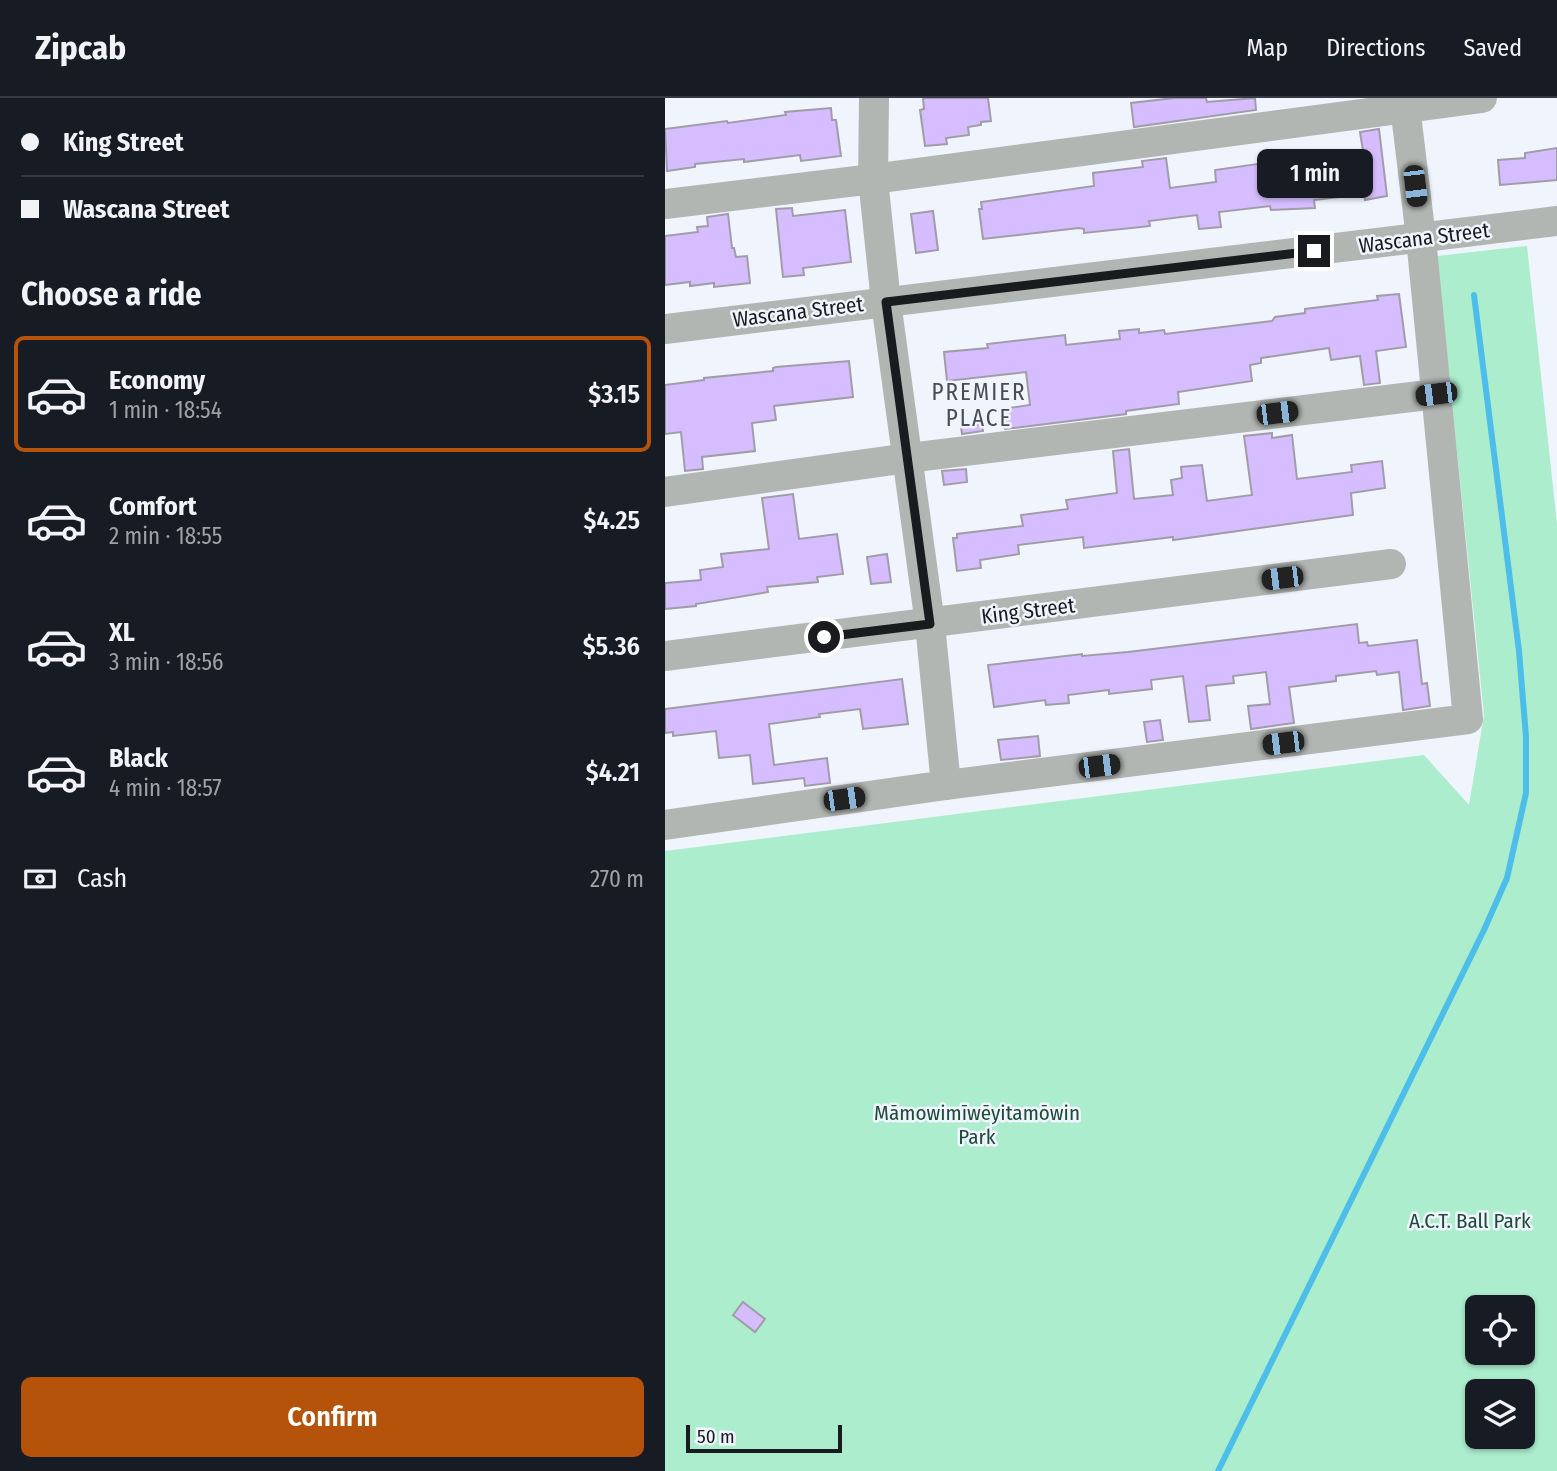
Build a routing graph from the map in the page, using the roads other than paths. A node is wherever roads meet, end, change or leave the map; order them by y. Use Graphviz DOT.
graph roads {
  1 [pos="874,98"];
  2 [pos="1482,98"];
  3 [pos="1404,103"];
  4 [pos="873,179"];
  5 [pos="665,204"];
  6 [pos="1557,221"];
  7 [pos="1421,238"];
  8 [pos="886,302"];
  9 [pos="665,328"];
  10 [pos="1436,394"];
  11 [pos="908,458"];
  12 [pos="665,492"];
  13 [pos="1391,564"];
  14 [pos="930,624"];
  15 [pos="665,656"];
  16 [pos="946,785"];
  17 [pos="665,825"];
  1 -- 4 [label="street"];
  2 -- 3 [label="street"];
  3 -- 4 [label="street"];
  3 -- 7 [label="street"];
  4 -- 5 [label="street"];
  4 -- 8 [label="street"];
  6 -- 7 [label="street, Wascana Street"];
  7 -- 8 [label="street, Wascana Street"];
  7 -- 10 [label="street"];
  8 -- 9 [label="street, Wascana Street"];
  8 -- 11 [label="street"];
  10 -- 11 [label="street"];
  10 -- 16 [label="street"];
  11 -- 12 [label="street"];
  11 -- 14 [label="street"];
  13 -- 14 [label="street, King Street"];
  14 -- 15 [label="street, King Street"];
  14 -- 16 [label="street"];
  16 -- 17 [label="street"];
}
